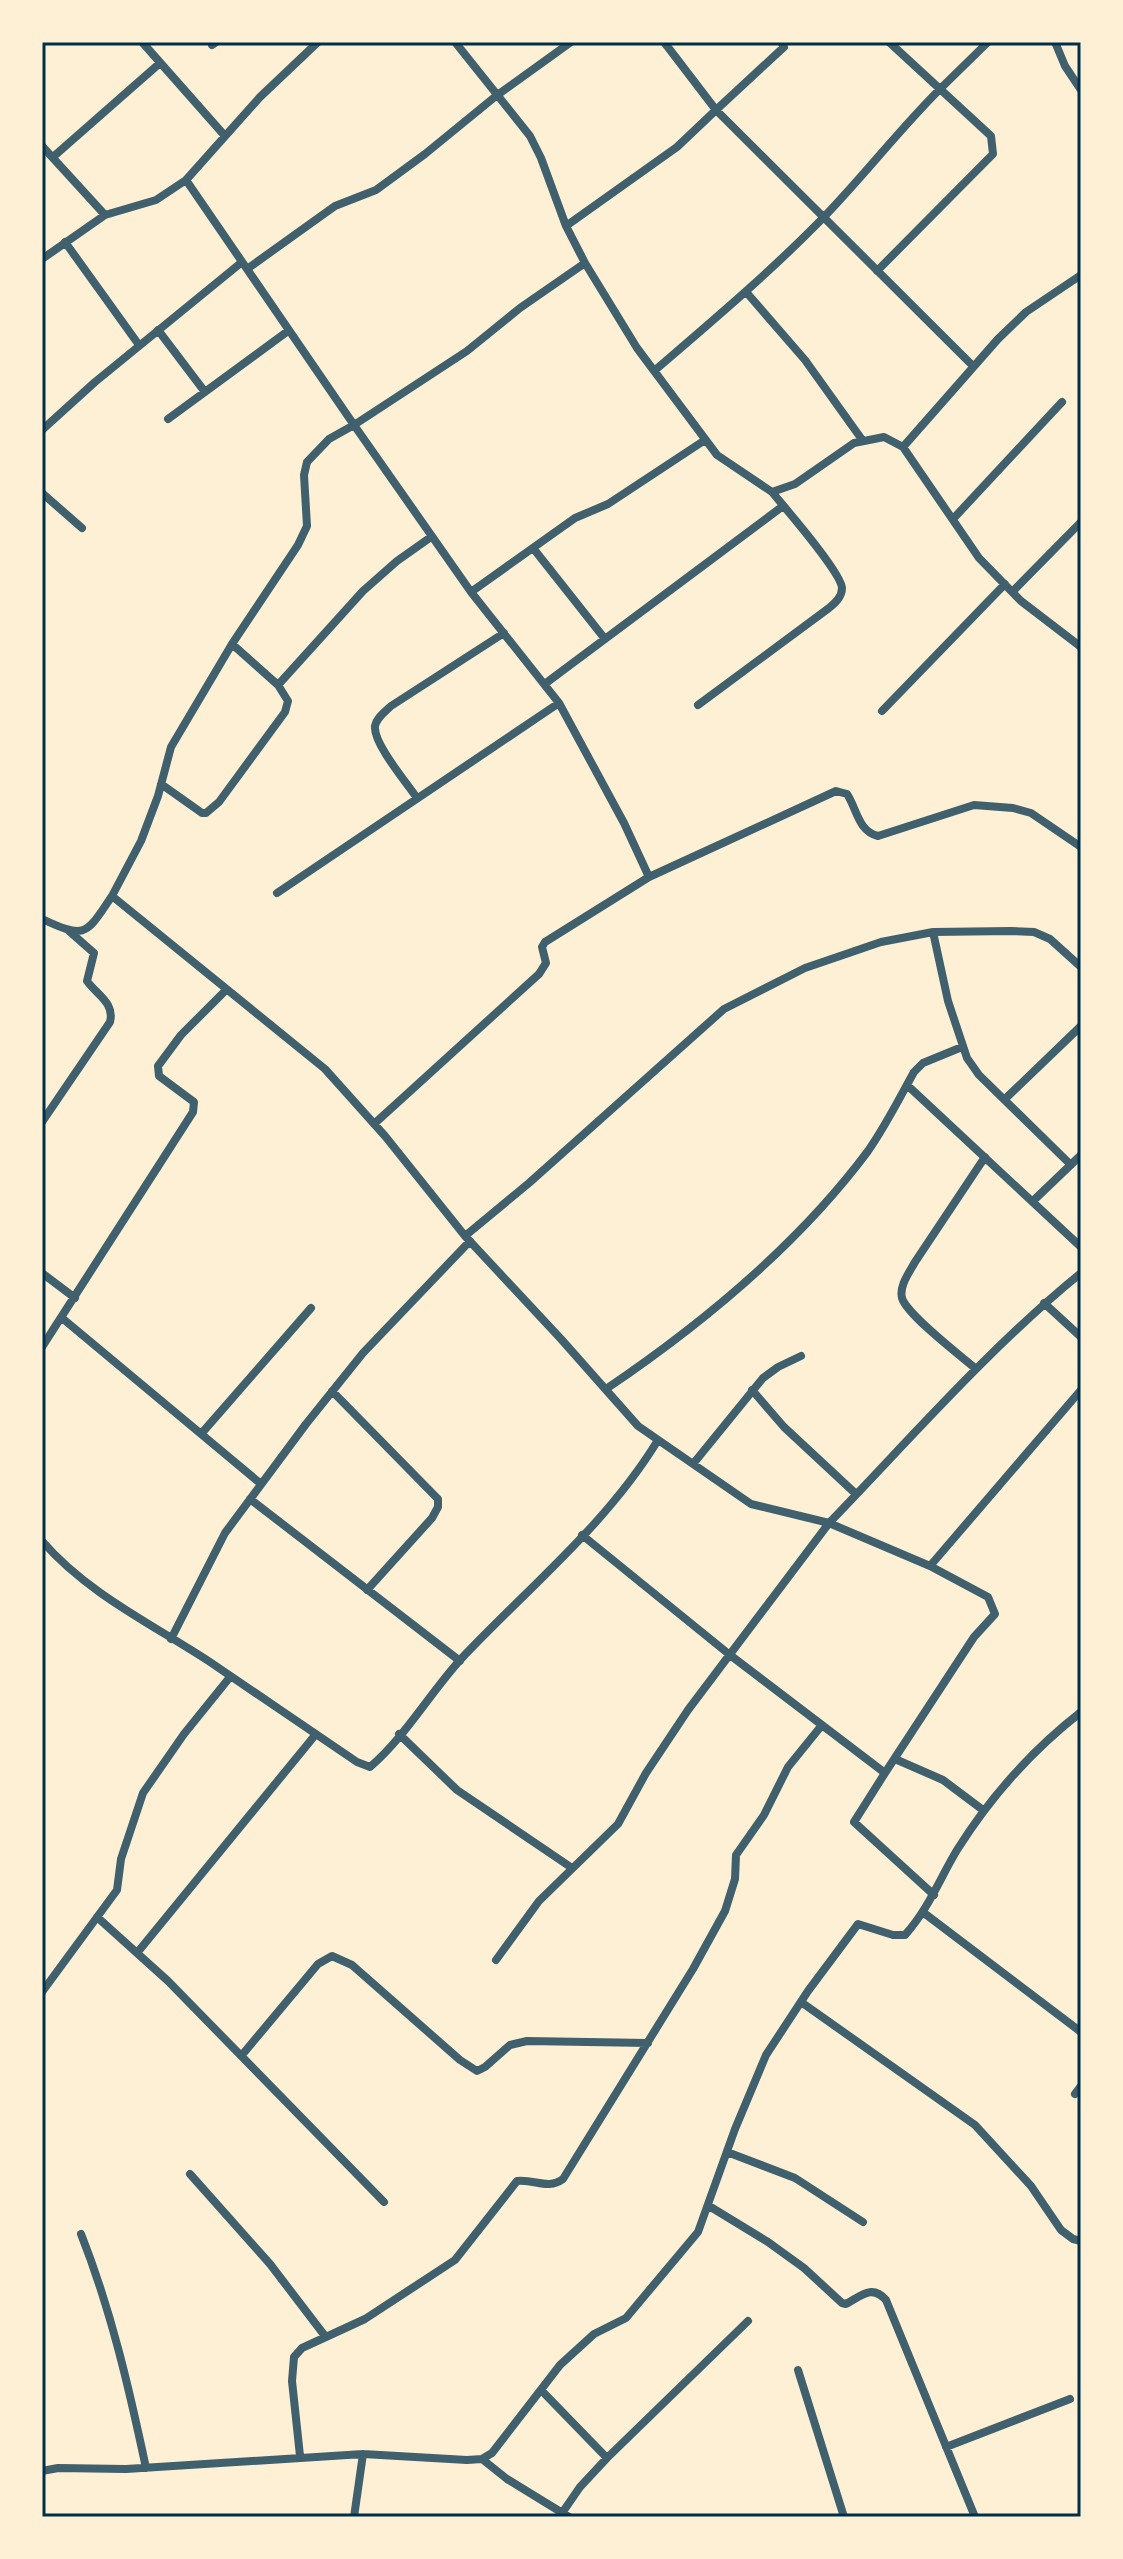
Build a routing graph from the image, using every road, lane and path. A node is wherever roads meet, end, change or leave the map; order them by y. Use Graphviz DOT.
graph roads {
  1 [pos="142,42"];
  2 [pos="318,42"];
  3 [pos="455,42"];
  4 [pos="571,42"];
  5 [pos="664,42"];
  6 [pos="889,42"];
  7 [pos="988,42"];
  8 [pos="1055,42"];
  9 [pos="785,44"];
  10 [pos="160,63"];
  11 [pos="940,89"];
  12 [pos="1081,90"];
  13 [pos="496,96"];
  14 [pos="716,110"];
  15 [pos="225,136"];
  16 [pos="42,146"];
  17 [pos="53,157"];
  18 [pos="186,180"];
  19 [pos="105,215"];
  20 [pos="823,218"];
  21 [pos="566,226"];
  22 [pos="65,242"];
  23 [pos="42,259"];
  24 [pos="585,263"];
  25 [pos="244,266"];
  26 [pos="877,271"];
  27 [pos="1081,275"];
  28 [pos="747,293"];
  29 [pos="158,330"];
  30 [pos="288,331"];
  31 [pos="139,345"];
  32 [pos="973,366"];
  33 [pos="654,371"];
  34 [pos="205,392"];
  35 [pos="1062,402"];
  36 [pos="168,419"];
  37 [pos="354,425"];
  38 [pos="42,430"];
  39 [pos="705,440"];
  40 [pos="863,441"];
  41 [pos="903,447"];
  42 [pos="772,492"];
  43 [pos="42,493"];
  44 [pos="783,506"];
  45 [pos="953,519"];
  46 [pos="1081,522"];
  47 [pos="82,528"];
  48 [pos="431,537"];
  49 [pos="533,548"];
  50 [pos="1005,584"];
  51 [pos="471,592"];
  52 [pos="1012,592"];
  53 [pos="504,633"];
  54 [pos="605,639"];
  55 [pos="232,644"];
  56 [pos="1081,647"];
  57 [pos="546,683"];
  58 [pos="278,685"];
  59 [pos="559,703"];
  60 [pos="698,705"];
  61 [pos="882,711"];
  62 [pos="161,784"];
  63 [pos="417,798"];
  64 [pos="1081,847"];
  65 [pos="649,877"];
  66 [pos="277,893"];
  67 [pos="112,896"];
  68 [pos="46,920"];
  69 [pos="42,930"];
  70 [pos="69,931"];
  71 [pos="933,932"];
  72 [pos="1081,967"];
  73 [pos="226,990"];
  74 [pos="1081,1026"];
  75 [pos="962,1047"];
  76 [pos="907,1085"];
  77 [pos="1005,1099"];
  78 [pos="42,1122"];
  79 [pos="374,1124"];
  80 [pos="1081,1155"];
  81 [pos="985,1157"];
  82 [pos="1071,1165"];
  83 [pos="1033,1201"];
  84 [pos="468,1238"];
  85 [pos="1081,1247"];
  86 [pos="42,1273"];
  87 [pos="1081,1273"];
  88 [pos="75,1298"];
  89 [pos="1044,1303"];
  90 [pos="311,1308"];
  91 [pos="62,1318"];
  92 [pos="1081,1337"];
  93 [pos="42,1347"];
  94 [pos="801,1356"];
  95 [pos="976,1369"];
  96 [pos="606,1389"];
  97 [pos="752,1390"];
  98 [pos="1081,1390"];
  99 [pos="332,1391"];
  100 [pos="201,1434"];
  101 [pos="658,1440"];
  102 [pos="693,1464"];
  103 [pos="261,1484"];
  104 [pos="856,1494"];
  105 [pos="250,1499"];
  106 [pos="829,1523"];
  107 [pos="582,1535"];
  108 [pos="42,1541"];
  109 [pos="930,1566"];
  110 [pos="367,1590"];
  111 [pos="171,1639"];
  112 [pos="730,1655"];
  113 [pos="460,1661"];
  114 [pos="230,1677"];
  115 [pos="1081,1712"];
  116 [pos="822,1725"];
  117 [pos="316,1734"];
  118 [pos="399,1734"];
  119 [pos="895,1759"];
  120 [pos="885,1773"];
  121 [pos="983,1810"];
  122 [pos="572,1868"];
  123 [pos="934,1895"];
  124 [pos="924,1913"];
  125 [pos="97,1917"];
  126 [pos="137,1953"];
  127 [pos="496,1960"];
  128 [pos="42,1992"];
  129 [pos="801,2002"];
  130 [pos="1081,2032"];
  131 [pos="648,2043"];
  132 [pos="242,2055"];
  133 [pos="727,2152"];
  134 [pos="190,2174"];
  135 [pos="384,2202"];
  136 [pos="709,2206"];
  137 [pos="863,2222"];
  138 [pos="81,2234"];
  139 [pos="1081,2241"];
  140 [pos="748,2321"];
  141 [pos="325,2336"];
  142 [pos="798,2370"];
  143 [pos="541,2390"];
  144 [pos="1070,2399"];
  145 [pos="946,2447"];
  146 [pos="363,2454"];
  147 [pos="300,2456"];
  148 [pos="607,2458"];
  149 [pos="482,2459"];
  150 [pos="146,2468"];
  151 [pos="42,2471"];
  152 [pos="564,2515"];
  153 [pos="354,2517"];
  154 [pos="844,2517"];
  155 [pos="975,2517"];
  1 -- 10 [label="street"];
  2 -- 15 [label="street"];
  3 -- 13 [label="street"];
  4 -- 13 [label="street"];
  5 -- 14 [label="street"];
  6 -- 11 [label="street"];
  7 -- 11 [label="street"];
  8 -- 12 [label="street"];
  9 -- 14 [label="street"];
  10 -- 15 [label="street"];
  10 -- 17 [label="street"];
  11 -- 20 [label="street"];
  11 -- 26 [label="street"];
  13 -- 21 [label="street"];
  13 -- 25 [label="street"];
  14 -- 20 [label="street"];
  14 -- 21 [label="street"];
  15 -- 18 [label="street"];
  16 -- 17 [label="street"];
  17 -- 19 [label="street"];
  18 -- 19 [label="street"];
  18 -- 25 [label="street"];
  19 -- 22 [label="street"];
  20 -- 26 [label="street"];
  20 -- 28 [label="street"];
  21 -- 24 [label="street"];
  22 -- 23 [label="street"];
  22 -- 31 [label="street"];
  24 -- 33 [label="street"];
  24 -- 37 [label="street"];
  25 -- 29 [label="street"];
  25 -- 30 [label="street"];
  26 -- 32 [label="street"];
  27 -- 32 [label="street"];
  28 -- 33 [label="street"];
  28 -- 40 [label="street"];
  29 -- 31 [label="street"];
  29 -- 34 [label="street"];
  30 -- 34 [label="street"];
  30 -- 37 [label="street"];
  31 -- 38 [label="street"];
  32 -- 41 [label="street"];
  33 -- 39 [label="street"];
  34 -- 36 [label="street"];
  35 -- 45 [label="street"];
  37 -- 48 [label="street"];
  37 -- 55 [label="street"];
  39 -- 42 [label="street"];
  39 -- 49 [label="street"];
  40 -- 41 [label="street"];
  40 -- 42 [label="street"];
  41 -- 45 [label="street"];
  42 -- 44 [label="street"];
  43 -- 47 [label="street"];
  44 -- 54 [label="street"];
  44 -- 60 [label="street"];
  45 -- 50 [label="street"];
  46 -- 52 [label="street"];
  48 -- 51 [label="street"];
  48 -- 58 [label="street"];
  49 -- 51 [label="street"];
  49 -- 54 [label="street"];
  50 -- 52 [label="street"];
  50 -- 61 [label="street"];
  51 -- 53 [label="street"];
  52 -- 56 [label="street"];
  53 -- 57 [label="street"];
  53 -- 63 [label="street"];
  54 -- 57 [label="street"];
  55 -- 58 [label="street"];
  55 -- 62 [label="street"];
  57 -- 59 [label="street"];
  58 -- 62 [label="street"];
  59 -- 63 [label="street"];
  59 -- 65 [label="street"];
  62 -- 67 [label="street"];
  63 -- 66 [label="street"];
  64 -- 65 [label="street"];
  65 -- 79 [label="street"];
  67 -- 70 [label="street"];
  67 -- 73 [label="street"];
  68 -- 69 [label="street"];
  68 -- 70 [label="street"];
  70 -- 78 [label="street"];
  71 -- 72 [label="street"];
  71 -- 75 [label="street"];
  71 -- 84 [label="street"];
  73 -- 79 [label="street"];
  73 -- 88 [label="street"];
  74 -- 77 [label="street"];
  75 -- 76 [label="street"];
  75 -- 77 [label="street"];
  76 -- 81 [label="street"];
  76 -- 96 [label="street"];
  77 -- 82 [label="street"];
  79 -- 84 [label="street"];
  80 -- 82 [label="street"];
  81 -- 83 [label="street"];
  81 -- 95 [label="street"];
  82 -- 83 [label="street"];
  83 -- 85 [label="street"];
  84 -- 96 [label="street"];
  84 -- 99 [label="street"];
  86 -- 88 [label="street"];
  87 -- 89 [label="street"];
  88 -- 91 [label="street"];
  89 -- 92 [label="street"];
  89 -- 95 [label="street"];
  90 -- 100 [label="street"];
  91 -- 93 [label="street"];
  91 -- 100 [label="street"];
  94 -- 97 [label="street"];
  95 -- 104 [label="street"];
  96 -- 101 [label="street"];
  97 -- 102 [label="street"];
  97 -- 104 [label="street"];
  98 -- 109 [label="street"];
  99 -- 103 [label="street"];
  99 -- 110 [label="street"];
  100 -- 103 [label="street"];
  101 -- 102 [label="street"];
  101 -- 107 [label="street"];
  102 -- 106 [label="street"];
  103 -- 105 [label="street"];
  104 -- 106 [label="street"];
  105 -- 110 [label="street"];
  105 -- 111 [label="street"];
  106 -- 109 [label="street"];
  106 -- 112 [label="street"];
  107 -- 112 [label="street"];
  107 -- 113 [label="street"];
  108 -- 111 [label="street"];
  109 -- 119 [label="street"];
  110 -- 113 [label="street"];
  111 -- 114 [label="street"];
  112 -- 116 [label="street"];
  112 -- 122 [label="street"];
  113 -- 118 [label="street"];
  114 -- 117 [label="street"];
  114 -- 125 [label="street"];
  115 -- 121 [label="street"];
  116 -- 120 [label="street"];
  116 -- 131 [label="street"];
  117 -- 118 [label="street"];
  117 -- 126 [label="street"];
  118 -- 122 [label="street"];
  119 -- 120 [label="street"];
  119 -- 121 [label="street"];
  120 -- 123 [label="street"];
  121 -- 123 [label="street"];
  122 -- 127 [label="street"];
  123 -- 124 [label="street"];
  124 -- 129 [label="street"];
  124 -- 130 [label="street"];
  125 -- 126 [label="street"];
  125 -- 128 [label="street"];
  126 -- 132 [label="street"];
  129 -- 133 [label="street"];
  129 -- 139 [label="street"];
  131 -- 132 [label="street"];
  131 -- 141 [label="street"];
  132 -- 135 [label="street"];
  133 -- 136 [label="street"];
  133 -- 137 [label="street"];
  134 -- 141 [label="street"];
  136 -- 143 [label="street"];
  136 -- 145 [label="street"];
  138 -- 150 [label="street"];
  140 -- 148 [label="street"];
  141 -- 147 [label="street"];
  142 -- 154 [label="street"];
  143 -- 148 [label="street"];
  143 -- 149 [label="street"];
  144 -- 145 [label="street"];
  145 -- 155 [label="street"];
  146 -- 147 [label="street"];
  146 -- 149 [label="street"];
  146 -- 153 [label="street"];
  147 -- 150 [label="street"];
  148 -- 152 [label="street"];
  149 -- 152 [label="street"];
  150 -- 151 [label="street"];
}
